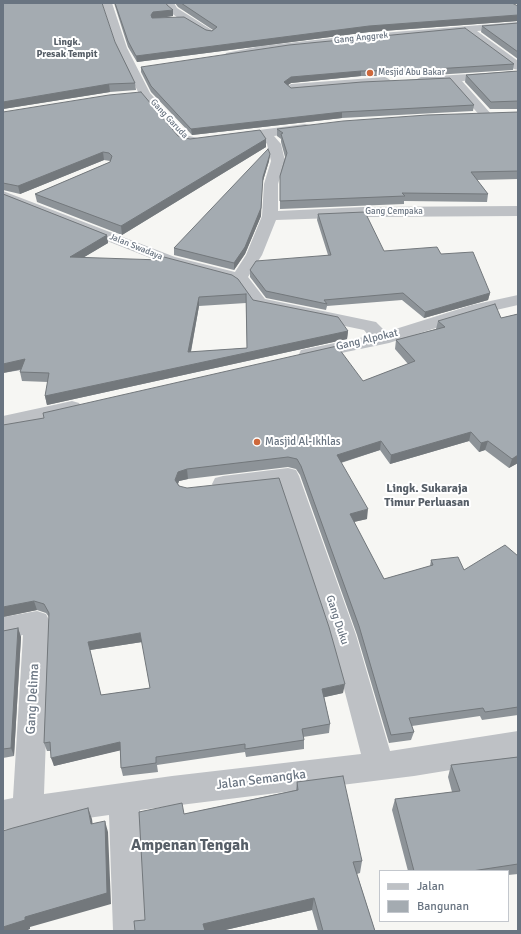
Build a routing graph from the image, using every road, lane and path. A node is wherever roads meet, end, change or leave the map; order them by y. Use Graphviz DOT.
graph roads {
  1 [pos="107,3"];
  2 [pos="173,4"];
  3 [pos="186,19"];
  4 [pos="172,21"];
  5 [pos="518,25"];
  6 [pos="467,29"];
  7 [pos="211,33"];
  8 [pos="218,57"];
  9 [pos="518,67"];
  10 [pos="518,74"];
  11 [pos="453,78"];
  12 [pos="412,80"];
  13 [pos="399,81"];
  14 [pos="291,88"];
  15 [pos="145,94"];
  16 [pos="131,95"];
  17 [pos="470,115"];
  18 [pos="320,126"];
  19 [pos="266,134"];
  20 [pos="3,195"];
  21 [pos="518,211"];
  22 [pos="270,216"];
  23 [pos="239,278"];
  24 [pos="518,288"];
  25 [pos="518,300"];
  26 [pos="376,332"];
  27 [pos="294,357"];
  28 [pos="91,404"];
  29 [pos="3,423"];
  30 [pos="204,487"];
  31 [pos="3,628"];
  32 [pos="518,745"];
  33 [pos="379,766"];
  34 [pos="124,798"];
  35 [pos="16,813"];
  36 [pos="130,931"];
  1 -- 15 [label="street, Gang Garuda"];
  2 -- 3 [label="street"];
  3 -- 4 [label="street"];
  3 -- 7 [label="street"];
  5 -- 6 [label="street, Gang Anggrek"];
  6 -- 8 [label="street, Gang Anggrek"];
  6 -- 9 [label="street"];
  10 -- 11 [label="street"];
  11 -- 12 [label="street"];
  11 -- 17 [label="street"];
  13 -- 14 [label="street"];
  15 -- 16 [label="street, Gang Garuda"];
  15 -- 19 [label="street, Gang Garuda"];
  18 -- 19 [label="street"];
  19 -- 22 [label="street"];
  20 -- 23 [label="street, Jalan Swadaya"];
  21 -- 22 [label="street, Gang Cempaka"];
  22 -- 23 [label="street"];
  23 -- 26 [label="street"];
  24 -- 26 [label="street"];
  25 -- 26 [label="street, Gang Alpokat"];
  26 -- 27 [label="street, Gang Alpokat"];
  28 -- 29 [label="street"];
  30 -- 33 [label="street, Gang Duku"];
  31 -- 35 [label="street, Gang Delima"];
  32 -- 33 [label="street, Jalan Semangka"];
  33 -- 34 [label="street, Jalan Semangka"];
  34 -- 35 [label="street, Jalan Semangka"];
  34 -- 36 [label="street"];
}
